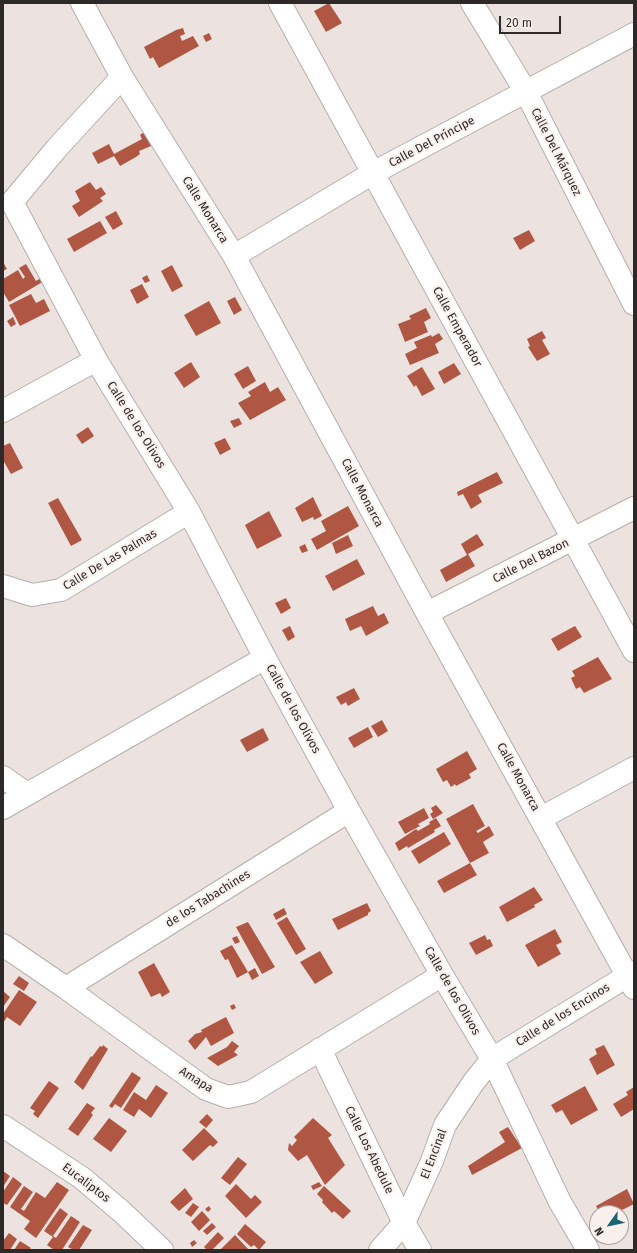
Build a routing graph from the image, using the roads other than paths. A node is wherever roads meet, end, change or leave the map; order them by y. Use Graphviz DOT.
graph roads {
  1 [pos="82,3"];
  2 [pos="280,3"];
  3 [pos="472,3"];
  4 [pos="634,34"];
  5 [pos="122,77"];
  6 [pos="526,92"];
  7 [pos="373,173"];
  8 [pos="8,206"];
  9 [pos="234,256"];
  10 [pos="634,304"];
  11 [pos="96,360"];
  12 [pos="3,411"];
  13 [pos="634,508"];
  14 [pos="189,512"];
  15 [pos="572,540"];
  16 [pos="3,586"];
  17 [pos="427,613"];
  18 [pos="634,651"];
  19 [pos="265,658"];
  20 [pos="634,768"];
  21 [pos="3,778"];
  22 [pos="27,794"];
  23 [pos="3,808"];
  24 [pos="349,811"];
  25 [pos="541,818"];
  26 [pos="3,945"];
  27 [pos="442,975"];
  28 [pos="632,978"];
  29 [pos="66,988"];
  30 [pos="320,1049"];
  31 [pos="492,1059"];
  32 [pos="3,1126"];
  33 [pos="404,1223"];
  34 [pos="581,1246"];
  35 [pos="161,1250"];
  36 [pos="380,1250"];
  37 [pos="420,1250"];
  1 -- 5 [label="street, Calle Monarca"];
  2 -- 7 [label="street, Calle Emperador"];
  3 -- 6 [label="street, Calle Del Márquez"];
  4 -- 6 [label="street, Calle Del Príncipe"];
  5 -- 8 [label="street, Calle de los Olivos"];
  5 -- 9 [label="street, Calle Monarca"];
  6 -- 7 [label="street, Calle Del Príncipe"];
  6 -- 10 [label="street, Calle Del Márquez"];
  7 -- 9 [label="street, Calle Del Príncipe"];
  7 -- 15 [label="street, Calle Emperador"];
  8 -- 11 [label="street, Calle de los Olivos"];
  9 -- 17 [label="street, Calle Monarca"];
  11 -- 12 [label="street"];
  11 -- 14 [label="street, Calle de los Olivos"];
  13 -- 15 [label="street, Calle Del Bazon"];
  14 -- 16 [label="street, Calle De Las Palmas"];
  14 -- 19 [label="street, Calle de los Olivos"];
  15 -- 17 [label="street, Calle Del Bazon"];
  15 -- 18 [label="street, Calle Emperador"];
  17 -- 25 [label="street, Calle Monarca"];
  19 -- 22 [label="street"];
  19 -- 24 [label="street, Calle de los Olivos"];
  20 -- 25 [label="street"];
  21 -- 22 [label="street"];
  22 -- 23 [label="street"];
  24 -- 27 [label="street, Calle de los Olivos"];
  24 -- 29 [label="street, de los Tabachines"];
  25 -- 28 [label="street, Calle Monarca"];
  26 -- 29 [label="street, Amapa"];
  27 -- 30 [label="street, Amapa"];
  27 -- 31 [label="street, Calle de los Olivos"];
  28 -- 31 [label="street, Calle de los Encinos"];
  29 -- 30 [label="street, Amapa"];
  30 -- 33 [label="street, Calle Los Abedule"];
  31 -- 33 [label="street, El Encinal"];
  31 -- 34 [label="street, Calle de los Olivos"];
  32 -- 35 [label="street, Eucaliptos"];
  33 -- 36 [label="street, El Encinal"];
  33 -- 37 [label="street, Calle Los Abedule"];
}
